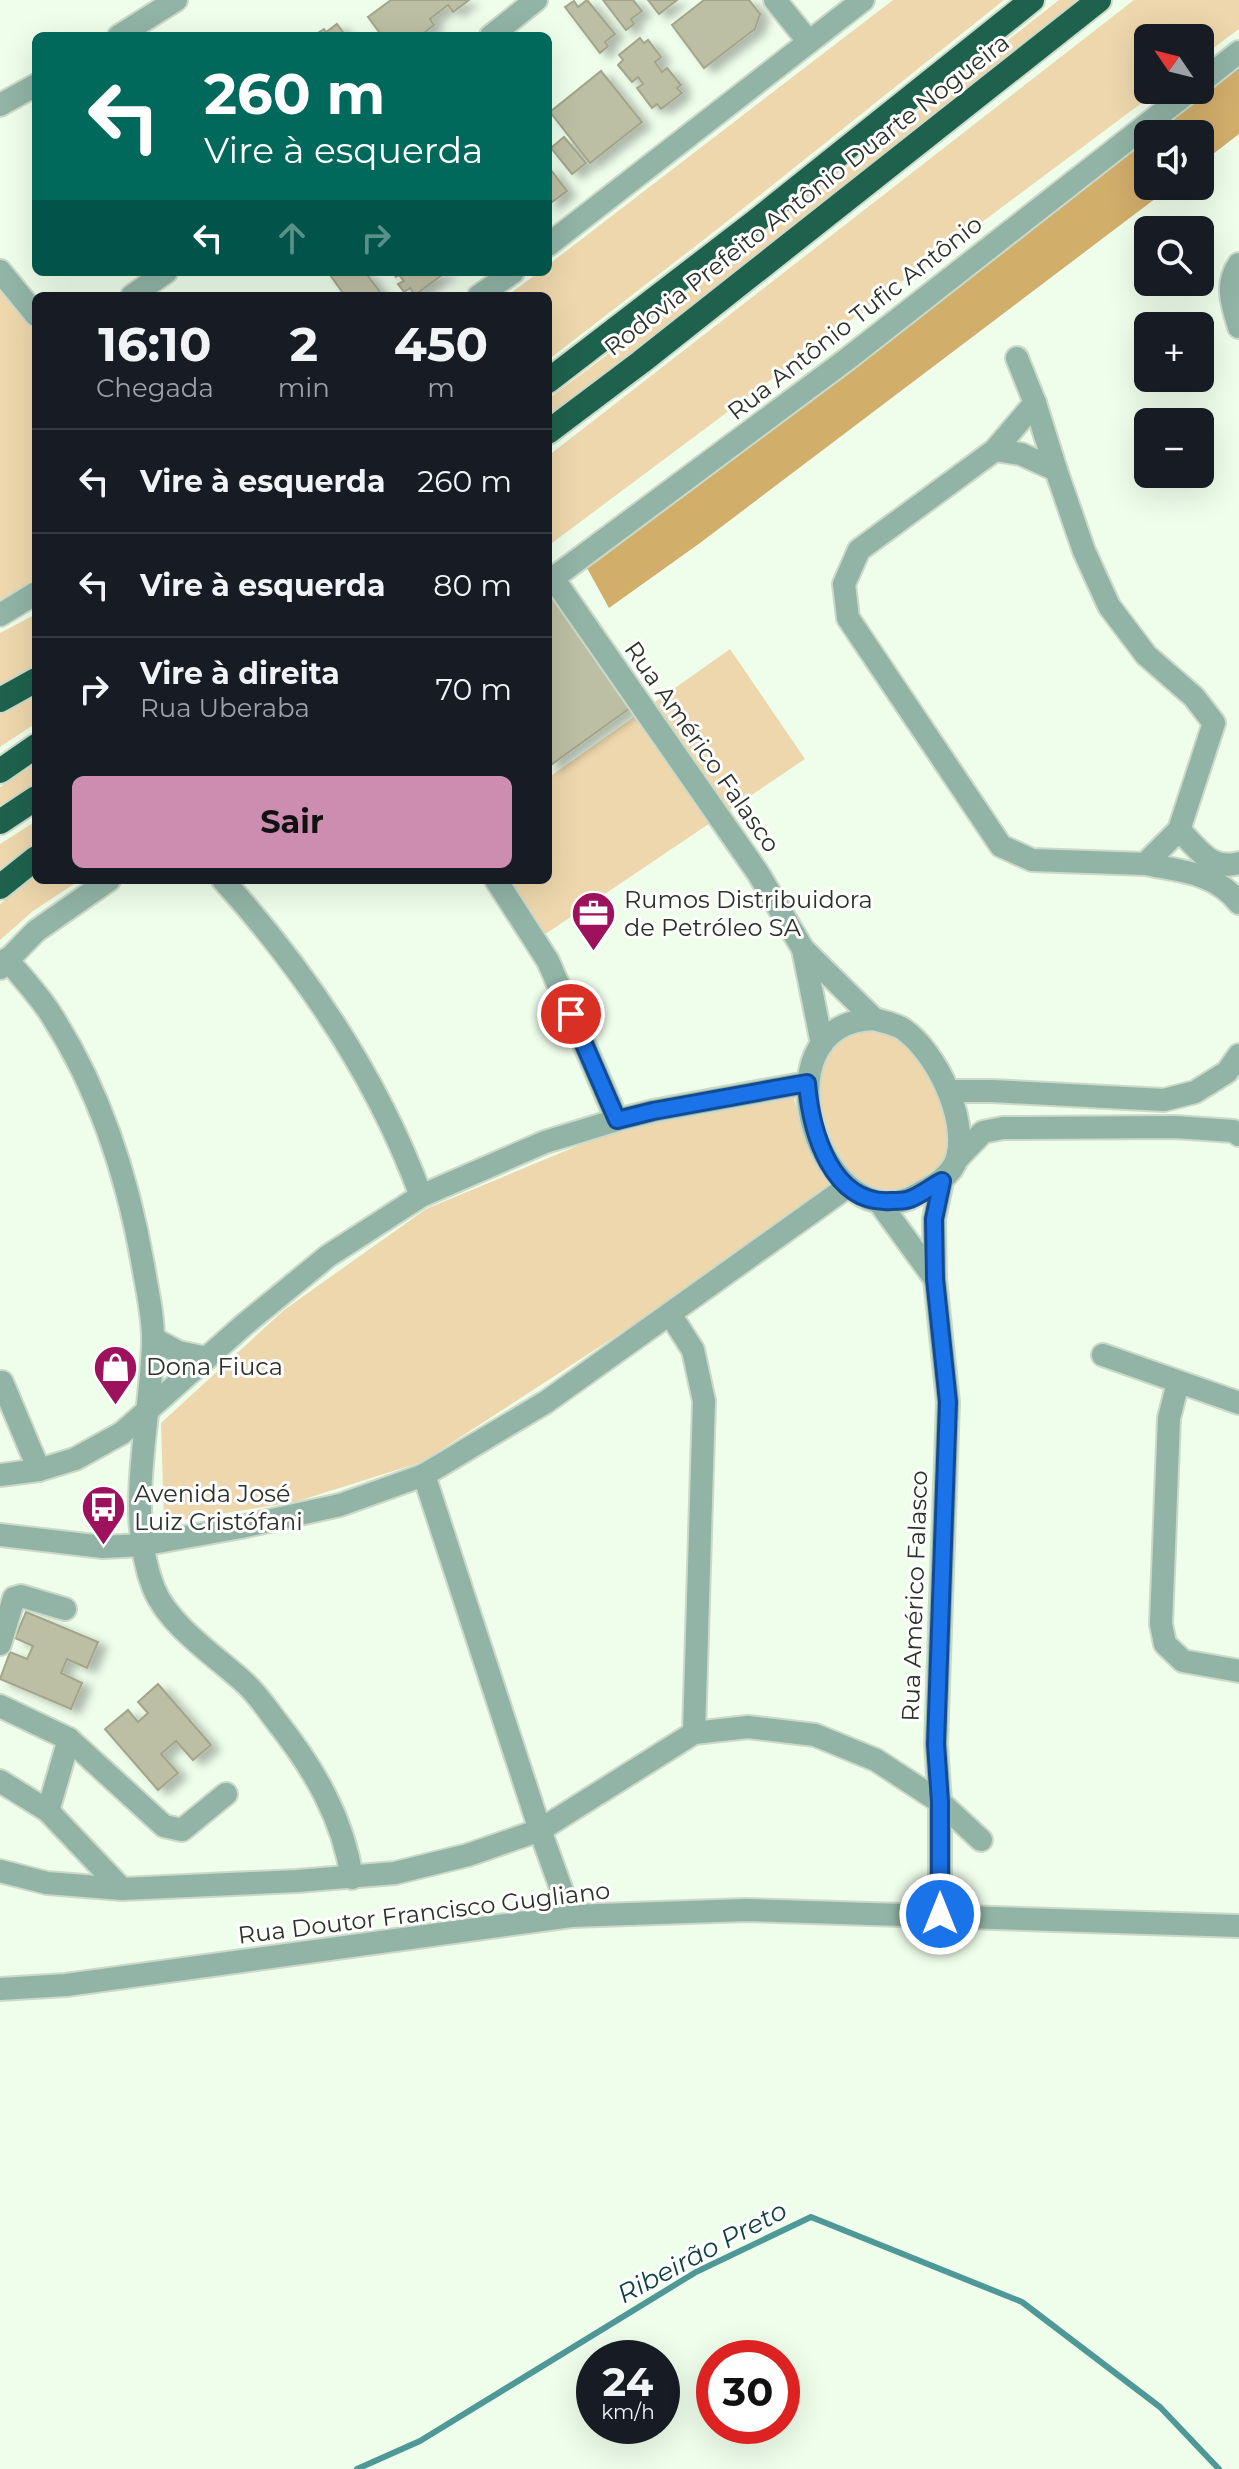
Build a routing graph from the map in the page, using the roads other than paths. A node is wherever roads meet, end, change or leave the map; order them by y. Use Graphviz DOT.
graph roads {
  1 [pos="176,0"];
  2 [pos="536,0"];
  3 [pos="775,0"];
  4 [pos="863,0"];
  5 [pos="1032,0"];
  6 [pos="1099,0"];
  7 [pos="125,32"];
  8 [pos="496,32"];
  9 [pos="809,42"];
  10 [pos="1239,52"];
  11 [pos="1214,72"];
  12 [pos="32,87"];
  13 [pos="1173,104"];
  14 [pos="0,105"];
  15 [pos="552,242"];
  16 [pos="1239,264"];
  17 [pos="0,271"];
  18 [pos="160,276"];
  19 [pos="507,276"];
  20 [pos="138,292"];
  21 [pos="485,292"];
  22 [pos="32,310"];
  23 [pos="1239,327"];
  24 [pos="1017,358"];
  25 [pos="552,378"];
  26 [pos="1035,403"];
  27 [pos="552,429"];
  28 [pos="995,450"];
  29 [pos="1056,470"];
  30 [pos="552,579"];
  31 [pos="552,583"];
  32 [pos="32,595"];
  33 [pos="0,615"];
  34 [pos="32,682"];
  35 [pos="0,700"];
  36 [pos="32,749"];
  37 [pos="0,771"];
  38 [pos="32,801"];
  39 [pos="0,822"];
  40 [pos="1179,830"];
  41 [pos="32,861"];
  42 [pos="1239,863"];
  43 [pos="1145,864"];
  44 [pos="1208,869"];
  45 [pos="103,884"];
  46 [pos="227,884"];
  47 [pos="499,884"];
  48 [pos="0,887"];
  49 [pos="1239,903"];
  50 [pos="803,949"];
  51 [pos="3,963"];
  52 [pos="874,1019"];
  53 [pos="822,1044"];
  54 [pos="1239,1055"];
  55 [pos="807,1083"];
  56 [pos="949,1091"];
  57 [pos="1148,1099"];
  58 [pos="617,1120"];
  59 [pos="1147,1127"];
  60 [pos="1239,1135"];
  61 [pos="957,1159"];
  62 [pos="942,1181"];
  63 [pos="847,1187"];
  64 [pos="421,1196"];
  65 [pos="879,1202"];
  66 [pos="935,1279"];
  67 [pos="670,1314"];
  68 [pos="154,1339"];
  69 [pos="1103,1355"];
  70 [pos="207,1358"];
  71 [pos="2,1382"];
  72 [pos="1178,1383"];
  73 [pos="1239,1403"];
  74 [pos="148,1413"];
  75 [pos="39,1470"];
  76 [pos="0,1475"];
  77 [pos="424,1475"];
  78 [pos="0,1535"];
  79 [pos="141,1545"];
  80 [pos="65,1609"];
  81 [pos="0,1644"];
  82 [pos="1239,1671"];
  83 [pos="0,1706"];
  84 [pos="694,1733"];
  85 [pos="69,1739"];
  86 [pos="0,1781"];
  87 [pos="226,1794"];
  88 [pos="940,1802"];
  89 [pos="48,1811"];
  90 [pos="540,1830"];
  91 [pos="981,1840"];
  92 [pos="0,1871"];
  93 [pos="352,1878"];
  94 [pos="122,1889"];
  95 [pos="940,1914"];
  96 [pos="571,1916"];
  97 [pos="1239,1926"];
  98 [pos="0,1989"];
  1 -- 7 [label="street"];
  2 -- 8 [label="street"];
  3 -- 9 [label="street"];
  4 -- 9 [label="street"];
  5 -- 25 [label="highway, Rodovia Prefeito Antônio Duarte Nogueira"];
  6 -- 27 [label="highway, Rodovia Prefeito Antônio Duarte Nogueira"];
  9 -- 15 [label="street"];
  10 -- 11 [label="street"];
  12 -- 14 [label="street"];
  13 -- 30 [label="street, Rua Antônio Tufic Antônio"];
  16 -- 23 [label="street"];
  17 -- 22 [label="street"];
  18 -- 20 [label="street"];
  19 -- 21 [label="street"];
  24 -- 26 [label="street"];
  26 -- 28 [label="street"];
  26 -- 29 [label="street"];
  28 -- 29 [label="street"];
  28 -- 43 [label="street"];
  29 -- 40 [label="street"];
  31 -- 50 [label="street, Rua Américo Falasco"];
  32 -- 33 [label="street"];
  34 -- 35 [label="highway"];
  36 -- 37 [label="highway"];
  38 -- 39 [label="highway"];
  40 -- 43 [label="street"];
  40 -- 44 [label="street"];
  41 -- 48 [label="highway"];
  42 -- 44 [label="street"];
  43 -- 44 [label="street"];
  44 -- 49 [label="street"];
  45 -- 51 [label="street"];
  46 -- 64 [label="street"];
  47 -- 58 [label="street"];
  50 -- 52 [label="street, Rua Américo Falasco"];
  50 -- 53 [label="street, Rua Américo Falasco"];
  51 -- 68 [label="street"];
  52 -- 53 [label="street"];
  52 -- 56 [label="street"];
  53 -- 55 [label="street"];
  54 -- 57 [label="street"];
  55 -- 58 [label="street"];
  55 -- 63 [label="street"];
  56 -- 57 [label="street"];
  56 -- 61 [label="street"];
  57 -- 59 [label="street"];
  58 -- 64 [label="street"];
  59 -- 60 [label="street"];
  59 -- 61 [label="street"];
  61 -- 62 [label="street"];
  62 -- 65 [label="street"];
  62 -- 66 [label="street, Rua Américo Falasco"];
  63 -- 65 [label="street"];
  63 -- 67 [label="street"];
  64 -- 70 [label="street"];
  65 -- 66 [label="street, Rua Américo Falasco"];
  66 -- 88 [label="street, Rua Américo Falasco"];
  67 -- 77 [label="street"];
  67 -- 84 [label="street"];
  68 -- 70 [label="street"];
  68 -- 74 [label="street"];
  69 -- 72 [label="street"];
  70 -- 74 [label="street"];
  71 -- 75 [label="street"];
  72 -- 73 [label="street"];
  72 -- 82 [label="street"];
  74 -- 75 [label="street"];
  74 -- 79 [label="street"];
  75 -- 76 [label="street"];
  77 -- 79 [label="street"];
  77 -- 90 [label="street"];
  78 -- 79 [label="street"];
  79 -- 93 [label="street"];
  80 -- 81 [label="street"];
  83 -- 85 [label="street"];
  84 -- 88 [label="street"];
  84 -- 90 [label="street"];
  85 -- 87 [label="street"];
  85 -- 89 [label="street"];
  86 -- 89 [label="street"];
  88 -- 91 [label="street"];
  88 -- 95 [label="street, Rua Américo Falasco"];
  89 -- 94 [label="street"];
  90 -- 93 [label="street"];
  90 -- 96 [label="street"];
  92 -- 94 [label="street"];
  93 -- 94 [label="street"];
  95 -- 96 [label="street, Rua Doutor Francisco Gugliano"];
  95 -- 97 [label="street, Rua Doutor Francisco Gugliano"];
  96 -- 98 [label="street, Rua Doutor Francisco Gugliano"];
}
